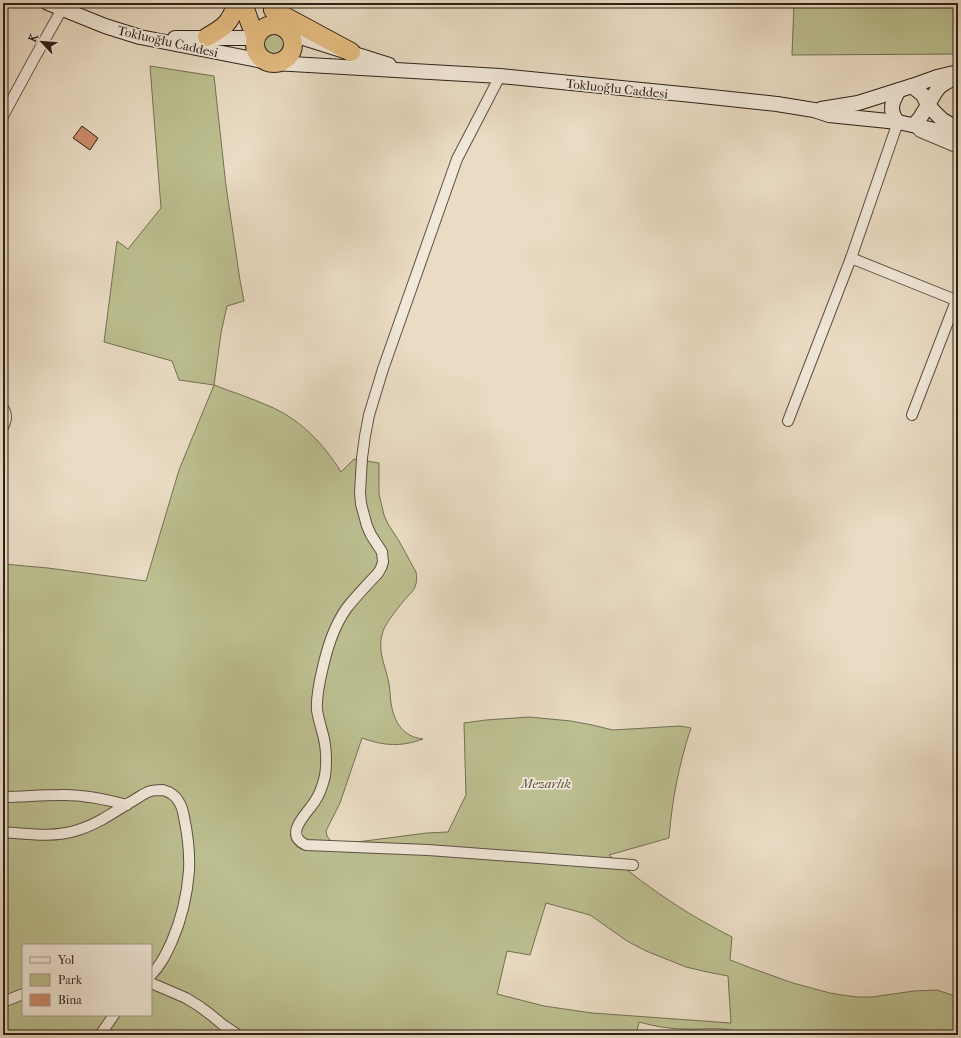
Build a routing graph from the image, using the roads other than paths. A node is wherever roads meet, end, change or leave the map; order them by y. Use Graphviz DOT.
graph roads {
  1 [pos="48,3"];
  2 [pos="236,3"];
  3 [pos="243,3"];
  4 [pos="271,5"];
  5 [pos="62,9"];
  6 [pos="288,32"];
  7 [pos="256,37"];
  8 [pos="145,38"];
  9 [pos="207,38"];
  10 [pos="351,52"];
  11 [pos="271,62"];
  12 [pos="406,70"];
  13 [pos="958,72"];
  14 [pos="500,76"];
  15 [pos="958,77"];
  16 [pos="906,88"];
  17 [pos="928,105"];
  18 [pos="814,110"];
  19 [pos="3,116"];
  20 [pos="898,122"];
  21 [pos="914,125"];
  22 [pos="958,127"];
  23 [pos="958,135"];
  24 [pos="958,148"];
  25 [pos="851,258"];
  26 [pos="957,301"];
  27 [pos="3,408"];
  28 [pos="912,414"];
  29 [pos="788,421"];
  30 [pos="3,427"];
  31 [pos="3,797"];
  32 [pos="127,805"];
  33 [pos="3,832"];
  34 [pos="633,865"];
  35 [pos="152,974"];
  36 [pos="152,983"];
  37 [pos="22,994"];
  38 [pos="3,1002"];
  39 [pos="113,1016"];
  40 [pos="100,1035"];
  41 [pos="238,1035"];
  1 -- 5 [label="street, Tokluoğlu Caddesi"];
  2 -- 9 [label="highway"];
  3 -- 7 [label="highway"];
  4 -- 6 [label="highway"];
  4 -- 10 [label="highway"];
  5 -- 8 [label="street, Tokluoğlu Caddesi"];
  5 -- 19 [label="street"];
  6 -- 7 [label="highway"];
  6 -- 10 [label="street"];
  6 -- 11 [label="highway"];
  7 -- 9 [label="street"];
  7 -- 11 [label="highway"];
  8 -- 9 [label="street"];
  8 -- 11 [label="street, Tokluoğlu Caddesi"];
  10 -- 12 [label="street"];
  11 -- 12 [label="street, Tokluoğlu Caddesi"];
  12 -- 14 [label="street, Tokluoğlu Caddesi"];
  13 -- 16 [label="street"];
  14 -- 18 [label="street, Tokluoğlu Caddesi"];
  14 -- 34 [label="street"];
  15 -- 17 [label="street"];
  16 -- 17 [label="street"];
  16 -- 18 [label="street"];
  16 -- 20 [label="street"];
  17 -- 21 [label="street"];
  17 -- 22 [label="street"];
  18 -- 20 [label="street, Tokluoğlu Caddesi"];
  20 -- 21 [label="street, Tokluoğlu Caddesi"];
  20 -- 25 [label="street"];
  21 -- 23 [label="street, Tokluoğlu Caddesi"];
  21 -- 24 [label="street"];
  25 -- 26 [label="street"];
  25 -- 29 [label="street"];
  26 -- 28 [label="street"];
  27 -- 30 [label="street"];
  31 -- 32 [label="street"];
  32 -- 33 [label="street"];
  32 -- 35 [label="street"];
  36 -- 41 [label="street"];
  37 -- 38 [label="street"];
  39 -- 40 [label="street"];
}
